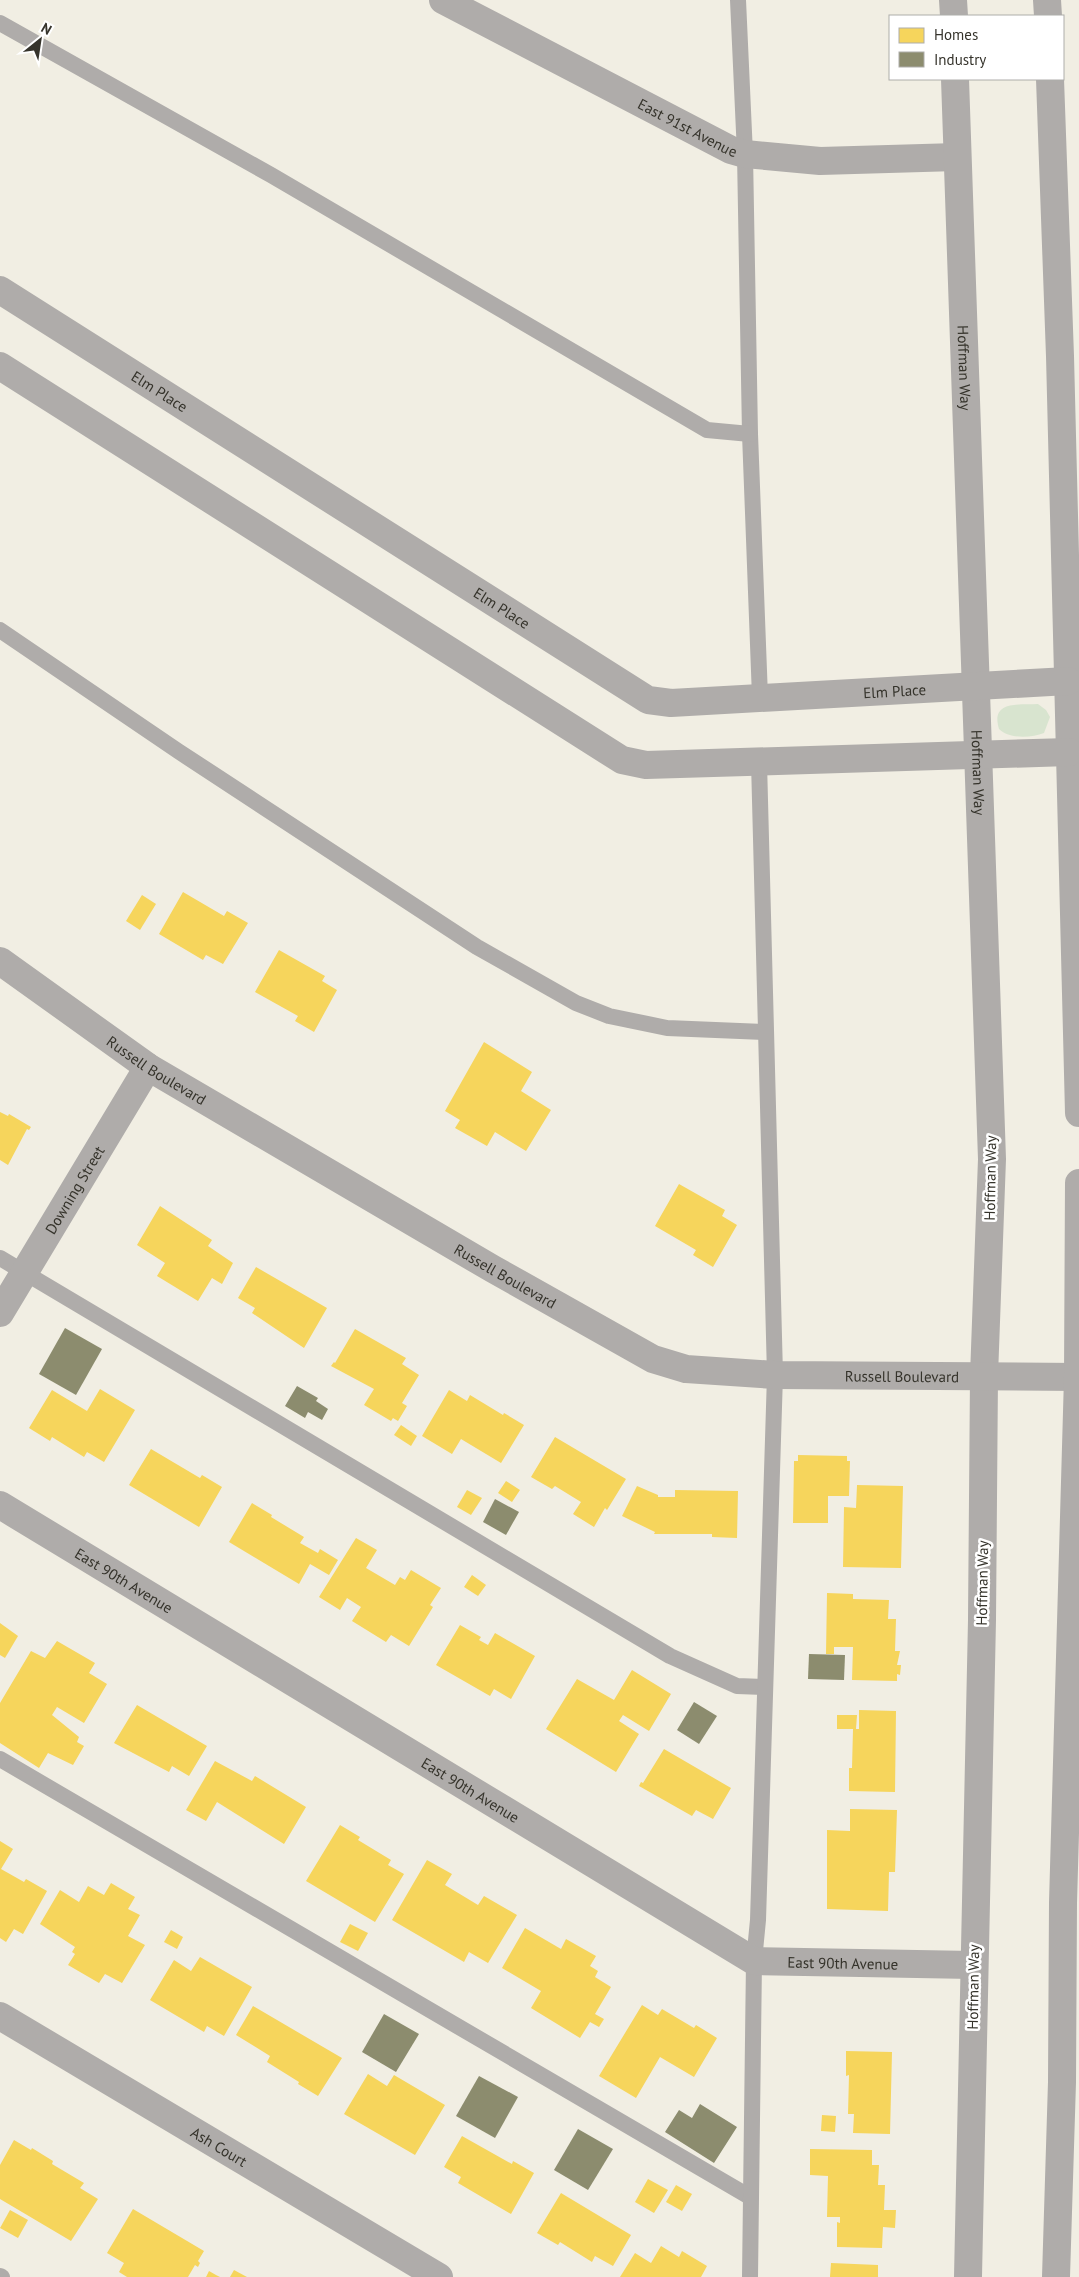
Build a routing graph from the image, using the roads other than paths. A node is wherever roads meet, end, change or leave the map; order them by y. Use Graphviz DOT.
graph roads {
  1 [pos="443,0"];
  2 [pos="738,0"];
  3 [pos="953,0"];
  4 [pos="1047,0"];
  5 [pos="954,15"];
  6 [pos="1048,15"];
  7 [pos="0,23"];
  8 [pos="955,80"];
  9 [pos="1050,80"];
  10 [pos="745,154"];
  11 [pos="957,157"];
  12 [pos="0,290"];
  13 [pos="1070,356"];
  14 [pos="0,366"];
  15 [pos="750,434"];
  16 [pos="0,630"];
  17 [pos="1068,681"];
  18 [pos="977,685"];
  19 [pos="760,697"];
  20 [pos="1069,752"];
  21 [pos="980,756"];
  22 [pos="759,762"];
  23 [pos="1076,853"];
  24 [pos="0,961"];
  25 [pos="765,1032"];
  26 [pos="148,1067"];
  27 [pos="1079,1113"];
  28 [pos="1079,1183"];
  29 [pos="0,1258"];
  30 [pos="24,1273"];
  31 [pos="0,1313"];
  32 [pos="775,1375"];
  33 [pos="984,1376"];
  34 [pos="1078,1377"];
  35 [pos="0,1505"];
  36 [pos="764,1687"];
  37 [pos="0,1759"];
  38 [pos="1071,1903"];
  39 [pos="754,1961"];
  40 [pos="973,1965"];
  41 [pos="0,2016"];
  42 [pos="750,2197"];
  43 [pos="439,2277"];
  44 [pos="750,2277"];
  45 [pos="968,2277"];
  46 [pos="1056,2277"];
  1 -- 10 [label="street, East 91st Avenue"];
  2 -- 10 [label="lane"];
  3 -- 5 [label="street"];
  4 -- 6 [label="street"];
  7 -- 15 [label="lane"];
  8 -- 11 [label="street, Hoffman Way"];
  9 -- 13 [label="street"];
  10 -- 11 [label="street, East 91st Avenue"];
  10 -- 15 [label="lane"];
  11 -- 18 [label="street, Hoffman Way"];
  12 -- 19 [label="street, Elm Place"];
  13 -- 17 [label="street"];
  14 -- 22 [label="street"];
  15 -- 19 [label="lane"];
  16 -- 25 [label="lane"];
  17 -- 18 [label="street, Elm Place"];
  17 -- 20 [label="street"];
  18 -- 19 [label="street, Elm Place"];
  18 -- 21 [label="street, Hoffman Way"];
  20 -- 21 [label="street"];
  20 -- 23 [label="street"];
  21 -- 22 [label="street"];
  21 -- 33 [label="street, Hoffman Way"];
  22 -- 25 [label="lane"];
  23 -- 27 [label="street"];
  24 -- 26 [label="street, Russell Boulevard"];
  25 -- 32 [label="lane"];
  26 -- 30 [label="street, Downing Street"];
  26 -- 32 [label="street, Russell Boulevard"];
  28 -- 34 [label="street"];
  29 -- 30 [label="lane"];
  30 -- 31 [label="street, Downing Street"];
  30 -- 36 [label="lane"];
  32 -- 33 [label="street, Russell Boulevard"];
  32 -- 36 [label="lane"];
  33 -- 34 [label="street, Russell Boulevard"];
  33 -- 40 [label="street, Hoffman Way"];
  34 -- 38 [label="street"];
  35 -- 39 [label="street, East 90th Avenue"];
  36 -- 39 [label="lane"];
  37 -- 42 [label="lane"];
  38 -- 46 [label="street"];
  39 -- 40 [label="street, East 90th Avenue"];
  39 -- 42 [label="lane"];
  40 -- 45 [label="street, Hoffman Way"];
  41 -- 43 [label="street, Ash Court"];
  42 -- 44 [label="lane"];
}
